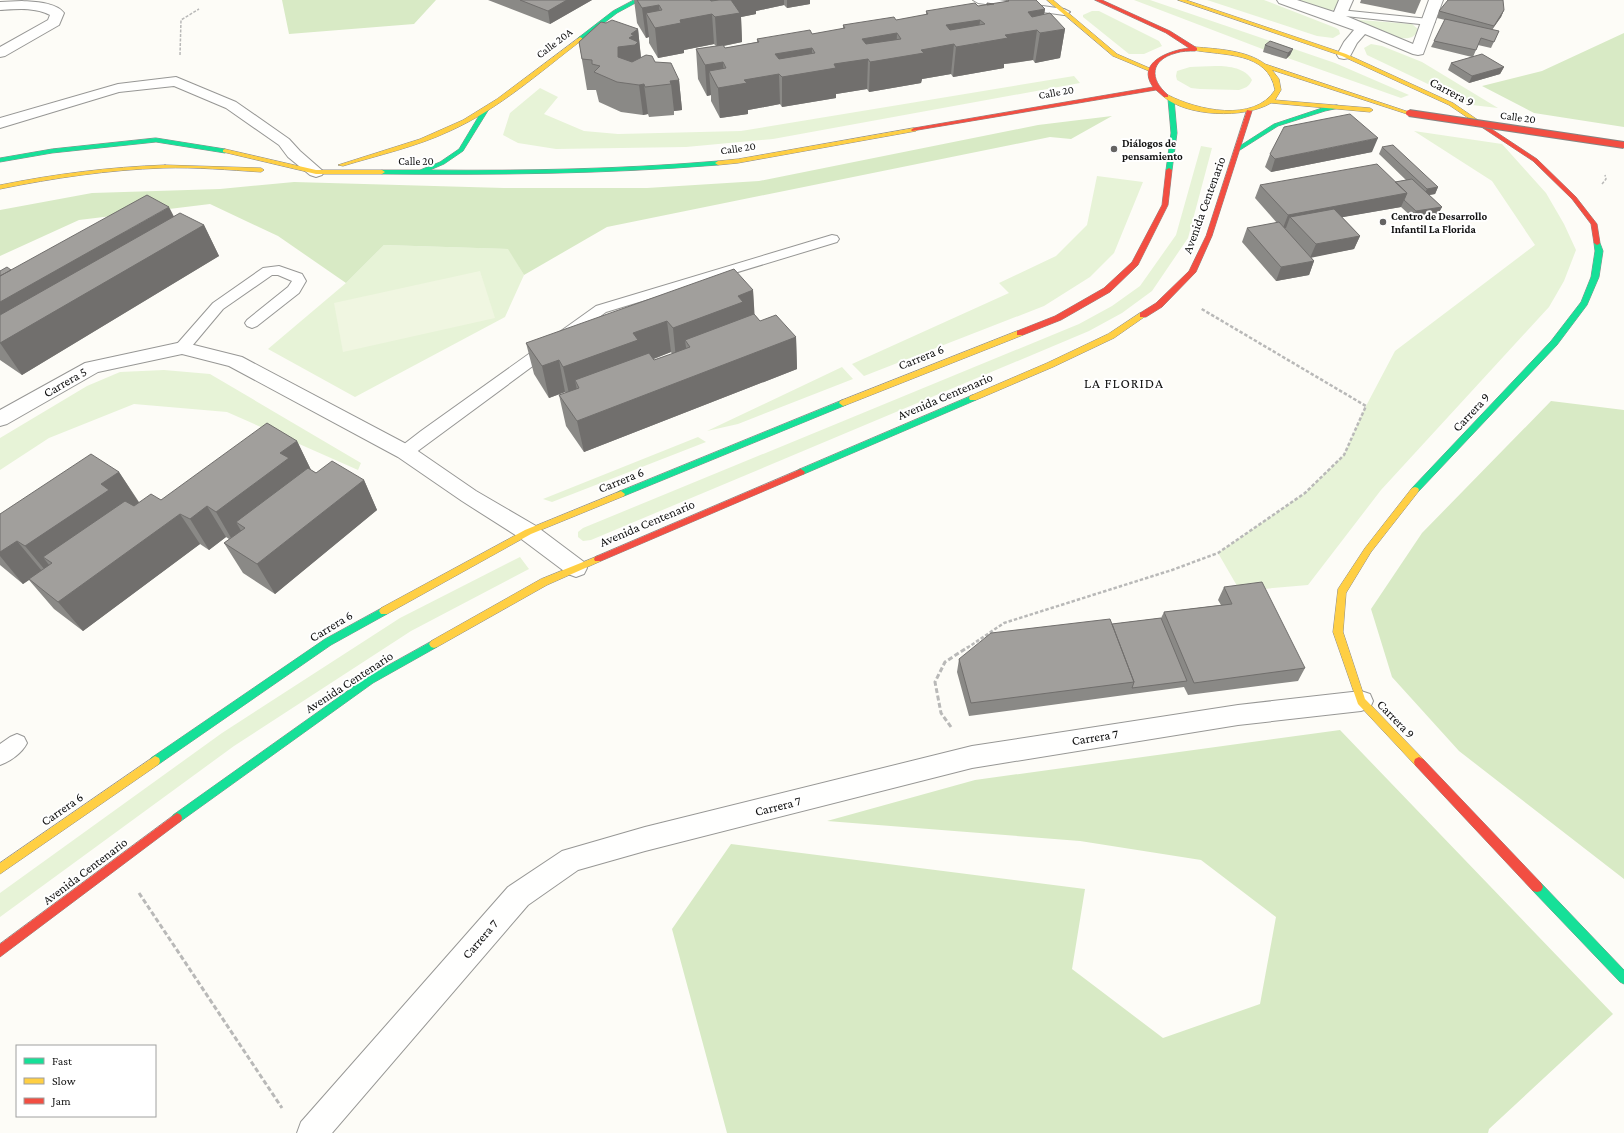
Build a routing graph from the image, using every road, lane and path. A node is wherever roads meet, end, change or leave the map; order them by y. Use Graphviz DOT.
graph roads {
  1 [pos="638,0"];
  2 [pos="978,0"];
  3 [pos="1050,0"];
  4 [pos="1180,0"];
  5 [pos="1284,0"];
  6 [pos="1346,0"];
  7 [pos="1436,0"];
  8 [pos="1097,1"];
  9 [pos="0,6"];
  10 [pos="1078,7"];
  11 [pos="199,9"];
  12 [pos="1064,12"];
  13 [pos="1339,16"];
  14 [pos="1429,22"];
  15 [pos="1362,29"];
  16 [pos="1195,49"];
  17 [pos="0,53"];
  18 [pos="1344,55"];
  19 [pos="1262,65"];
  20 [pos="1151,70"];
  21 [pos="176,81"];
  22 [pos="1156,88"];
  23 [pos="1170,99"];
  24 [pos="1270,101"];
  25 [pos="1336,107"];
  26 [pos="487,108"];
  27 [pos="1249,110"];
  28 [pos="1409,113"];
  29 [pos="0,123"];
  30 [pos="1624,145"];
  31 [pos="1238,149"];
  32 [pos="0,160"];
  33 [pos="316,172"];
  34 [pos="417,173"];
  35 [pos="0,187"];
  36 [pos="832,239"];
  37 [pos="1172,291"];
  38 [pos="252,323"];
  39 [pos="182,348"];
  40 [pos="0,419"];
  41 [pos="406,452"];
  42 [pos="528,532"];
  43 [pos="576,568"];
  44 [pos="1361,701"];
  45 [pos="17,743"];
  46 [pos="0,756"];
  47 [pos="972,757"];
  48 [pos="121,861"];
  49 [pos="0,869"];
  50 [pos="0,951"];
  51 [pos="1624,978"];
  52 [pos="286,1114"];
  53 [pos="312,1133"];
  1 -- 26 [label="main road, Calle 20A"];
  2 -- 12 [label="lane"];
  3 -- 12 [label="main road"];
  4 -- 18 [label="main road, Carrera 9"];
  5 -- 13 [label="street"];
  6 -- 13 [label="street"];
  7 -- 14 [label="street"];
  8 -- 16 [label="main road"];
  9 -- 17 [label="street"];
  10 -- 12 [label="main road"];
  11 -- 21 [label="path"];
  12 -- 20 [label="main road"];
  13 -- 14 [label="lane"];
  13 -- 15 [label="street"];
  14 -- 15 [label="street"];
  15 -- 18 [label="street"];
  16 -- 19 [label="main road"];
  16 -- 20 [label="main road"];
  18 -- 44 [label="main road, Carrera 9"];
  19 -- 24 [label="main road"];
  19 -- 28 [label="main road, Calle 20"];
  20 -- 22 [label="main road"];
  21 -- 29 [label="street"];
  21 -- 33 [label="street"];
  22 -- 23 [label="main road"];
  22 -- 34 [label="main road, Calle 20"];
  23 -- 27 [label="main road"];
  23 -- 42 [label="main road, Carrera 6"];
  24 -- 25 [label="main road, Calle 20"];
  24 -- 27 [label="main road"];
  25 -- 28 [label="main road, Calle 20"];
  25 -- 31 [label="main road"];
  26 -- 33 [label="main road"];
  26 -- 34 [label="main road"];
  27 -- 31 [label="main road, Avenida Centenario"];
  28 -- 30 [label="main road, Calle 20, bridge"];
  31 -- 37 [label="main road, Avenida Centenario"];
  32 -- 33 [label="main road"];
  33 -- 34 [label="main road, Calle 20"];
  33 -- 35 [label="main road"];
  36 -- 41 [label="lane"];
  37 -- 43 [label="main road, Avenida Centenario"];
  37 -- 47 [label="path"];
  38 -- 39 [label="lane"];
  39 -- 40 [label="street, Carrera 5"];
  39 -- 41 [label="street"];
  41 -- 42 [label="street"];
  42 -- 43 [label="street"];
  42 -- 49 [label="main road, Carrera 6"];
  43 -- 48 [label="main road, Avenida Centenario"];
  44 -- 47 [label="street, Carrera 7"];
  44 -- 51 [label="main road, Carrera 9"];
  45 -- 46 [label="lane"];
  47 -- 53 [label="street, Carrera 7"];
  48 -- 50 [label="main road, Avenida Centenario"];
  48 -- 52 [label="path"];
}
